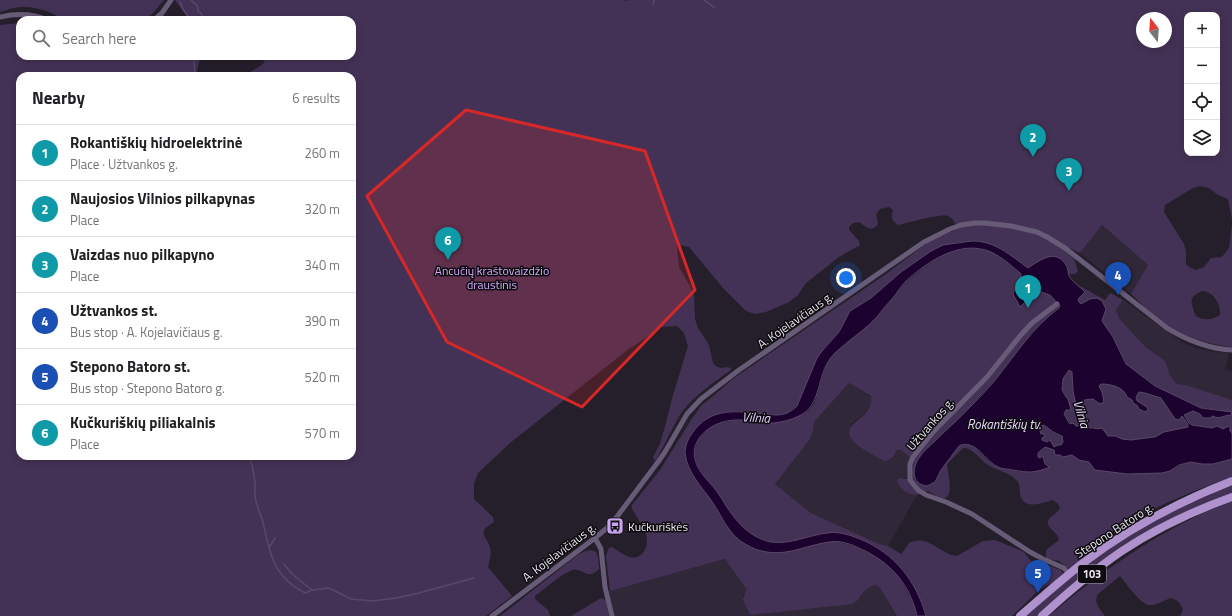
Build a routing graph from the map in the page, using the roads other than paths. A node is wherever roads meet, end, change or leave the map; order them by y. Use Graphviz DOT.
graph roads {
  1 [pos="171,0"];
  2 [pos="37,16"];
  3 [pos="159,16"];
  4 [pos="0,17"];
  5 [pos="1057,304"];
  6 [pos="1232,350"];
  7 [pos="1232,481"];
  8 [pos="1232,497"];
  9 [pos="595,538"];
  10 [pos="1069,574"];
  11 [pos="492,616"];
  12 [pos="612,616"];
  13 [pos="1020,616"];
  14 [pos="1042,616"];
  1 -- 3 [label="street"];
  2 -- 4 [label="street"];
  5 -- 10 [label="street, Užtvankos g."];
  6 -- 9 [label="street, A. Kojelavičiaus g."];
  7 -- 10 [label="main road, Stepono Batoro g. / 103"];
  8 -- 14 [label="main road, Stepono Batoro g. / 103"];
  9 -- 11 [label="street, A. Kojelavičiaus g."];
  9 -- 12 [label="street"];
  10 -- 13 [label="main road, Stepono Batoro g. / 103"];
}
